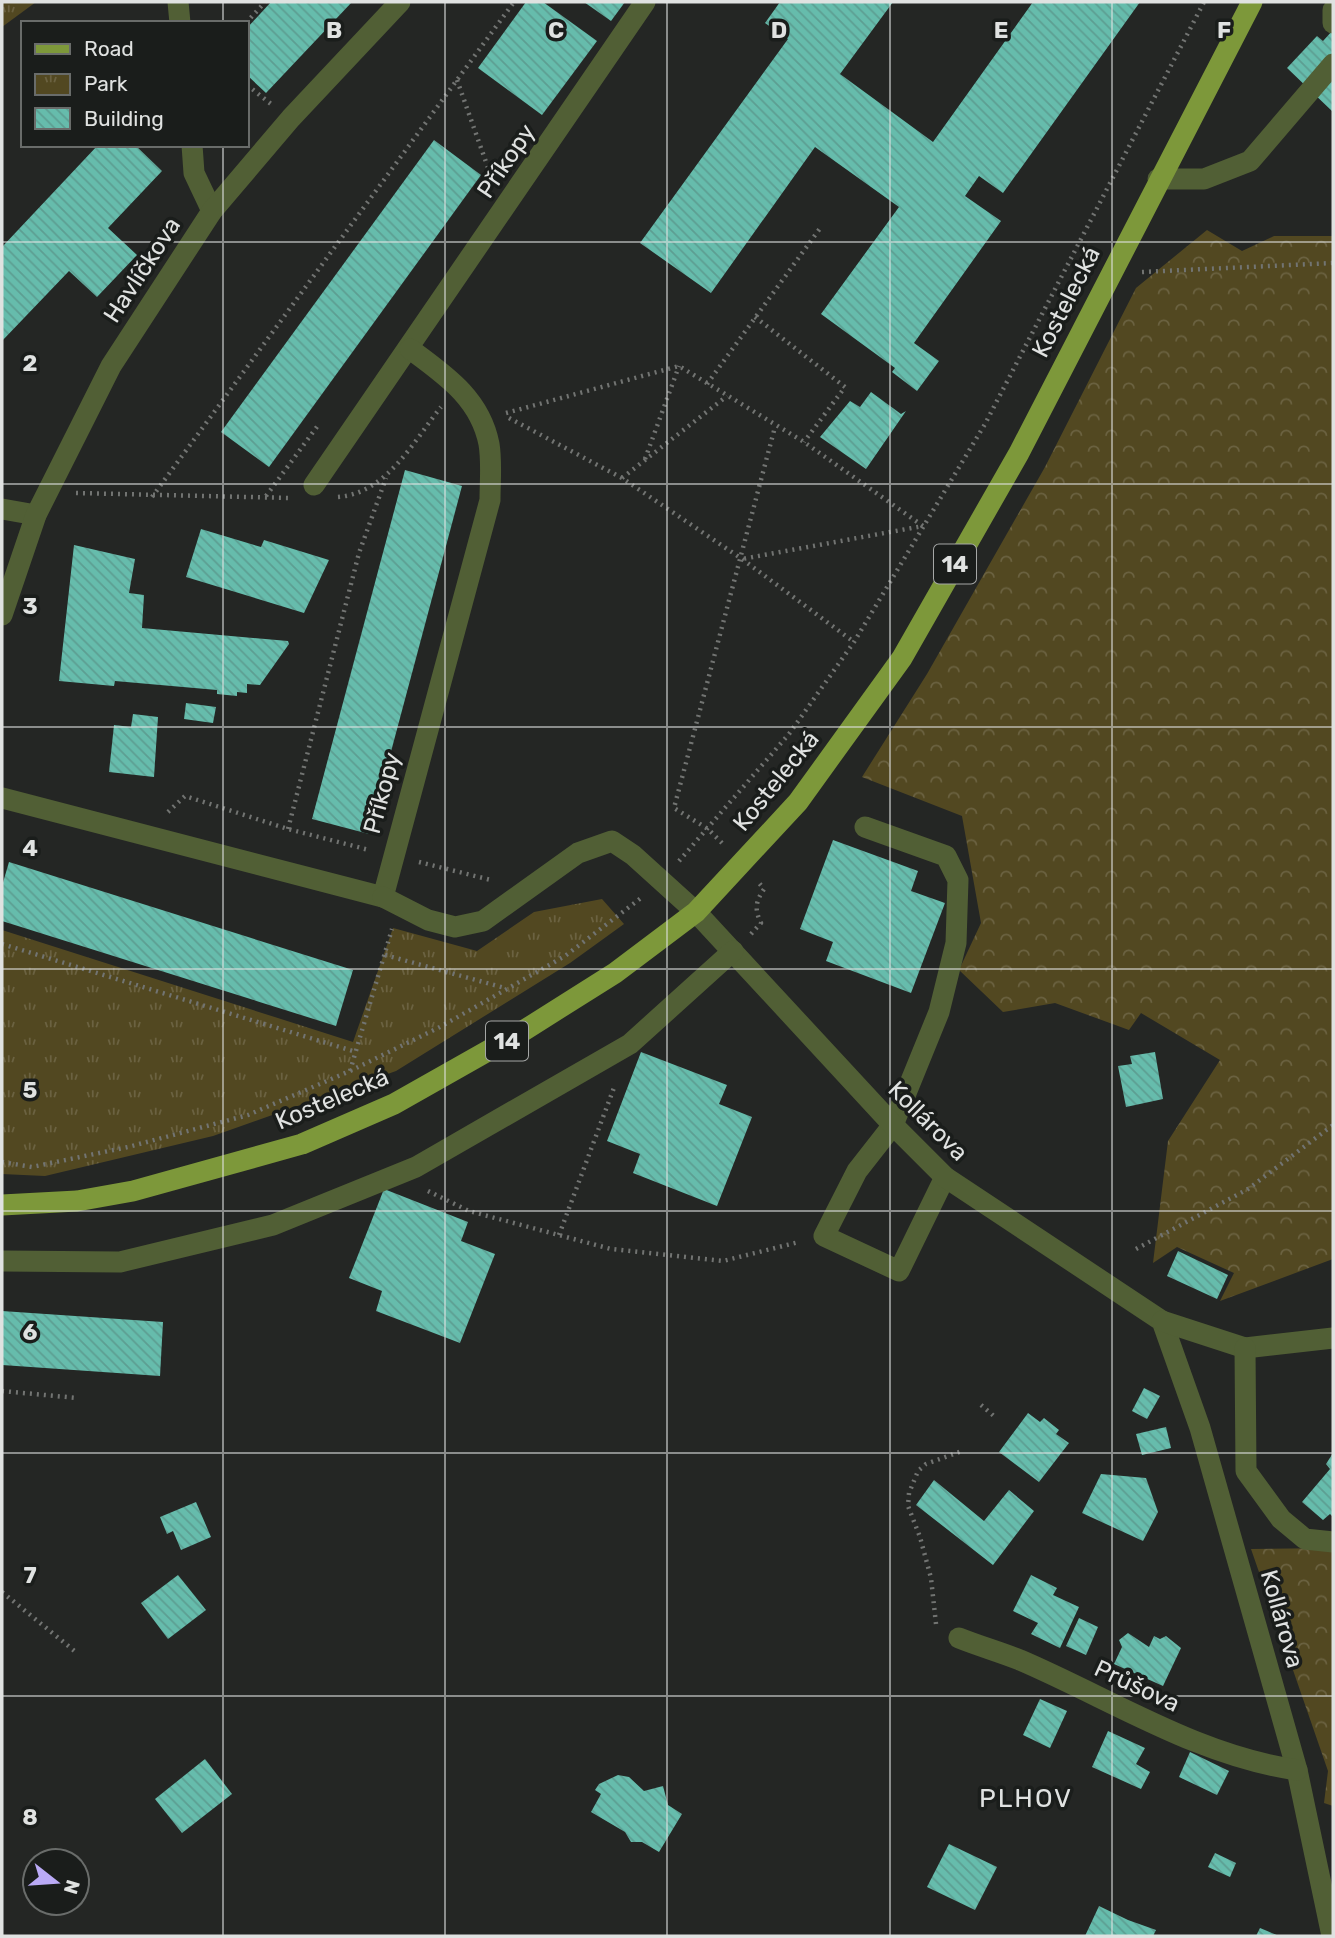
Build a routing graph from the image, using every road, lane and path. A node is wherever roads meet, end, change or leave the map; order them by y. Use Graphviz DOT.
graph roads {
  1 [pos="178,2"];
  2 [pos="265,2"];
  3 [pos="400,2"];
  4 [pos="514,2"];
  5 [pos="645,2"];
  6 [pos="1204,2"];
  7 [pos="1252,2"];
  8 [pos="1333,10"];
  9 [pos="180,21"];
  10 [pos="248,21"];
  11 [pos="1333,23"];
  12 [pos="1333,64"];
  13 [pos="457,80"];
  14 [pos="192,147"];
  15 [pos="1158,179"];
  16 [pos="494,184"];
  17 [pos="212,211"];
  18 [pos="821,227"];
  19 [pos="1333,263"];
  20 [pos="1110,274"];
  21 [pos="755,317"];
  22 [pos="410,349"];
  23 [pos="679,366"];
  24 [pos="458,384"];
  25 [pos="707,384"];
  26 [pos="727,396"];
  27 [pos="323,419"];
  28 [pos="775,427"];
  29 [pos="804,442"];
  30 [pos="645,460"];
  31 [pos="386,478"];
  32 [pos="622,478"];
  33 [pos="46,491"];
  34 [pos="316,494"];
  35 [pos="152,497"];
  36 [pos="266,497"];
  37 [pos="2,509"];
  38 [pos="36,515"];
  39 [pos="923,526"];
  40 [pos="742,559"];
  41 [pos="2,615"];
  42 [pos="854,642"];
  43 [pos="2,798"];
  44 [pos="865,827"];
  45 [pos="288,829"];
  46 [pos="708,829"];
  47 [pos="144,835"];
  48 [pos="393,855"];
  49 [pos="677,863"];
  50 [pos="742,863"];
  51 [pos="526,889"];
  52 [pos="641,897"];
  53 [pos="391,901"];
  54 [pos="696,912"];
  55 [pos="2,944"];
  56 [pos="733,951"];
  57 [pos="385,955"];
  58 [pos="505,988"];
  59 [pos="630,1044"];
  60 [pos="356,1052"];
  61 [pos="350,1071"];
  62 [pos="892,1125"];
  63 [pos="1333,1125"];
  64 [pos="2,1162"];
  65 [pos="397,1175"];
  66 [pos="945,1177"];
  67 [pos="2,1205"];
  68 [pos="559,1235"];
  69 [pos="824,1236"];
  70 [pos="1136,1248"];
  71 [pos="2,1261"];
  72 [pos="1162,1321"];
  73 [pos="1333,1338"];
  74 [pos="1244,1348"];
  75 [pos="2,1391"];
  76 [pos="77,1398"];
  77 [pos="981,1405"];
  78 [pos="995,1417"];
  79 [pos="962,1451"];
  80 [pos="1333,1542"];
  81 [pos="2,1592"];
  82 [pos="936,1632"];
  83 [pos="959,1638"];
  84 [pos="77,1653"];
  85 [pos="1297,1770"];
  86 [pos="1332,1936"];
  1 -- 9 [label="street"];
  2 -- 10 [label="path"];
  3 -- 17 [label="street, Havlíčkova"];
  4 -- 13 [label="path"];
  5 -- 22 [label="street, Příkopy"];
  6 -- 39 [label="path"];
  7 -- 15 [label="main road, Kostelecká / 14"];
  8 -- 11 [label="street"];
  12 -- 15 [label="street"];
  13 -- 16 [label="path"];
  13 -- 35 [label="path"];
  14 -- 17 [label="street"];
  15 -- 20 [label="main road, Kostelecká / 14"];
  17 -- 33 [label="street, Havlíčkova"];
  18 -- 21 [label="path"];
  19 -- 20 [label="path"];
  20 -- 50 [label="main road, Kostelecká / 14"];
  21 -- 25 [label="path"];
  21 -- 29 [label="path"];
  22 -- 24 [label="street, Příkopy"];
  22 -- 34 [label="street, Příkopy"];
  23 -- 25 [label="path"];
  23 -- 30 [label="path"];
  23 -- 32 [label="path"];
  24 -- 31 [label="path"];
  24 -- 48 [label="street, Příkopy"];
  25 -- 26 [label="path"];
  26 -- 28 [label="path"];
  26 -- 30 [label="path"];
  27 -- 36 [label="path"];
  28 -- 29 [label="path"];
  28 -- 40 [label="path"];
  29 -- 39 [label="path"];
  30 -- 32 [label="path"];
  31 -- 34 [label="path"];
  31 -- 45 [label="path"];
  32 -- 40 [label="path"];
  33 -- 35 [label="path"];
  33 -- 38 [label="street, Havlíčkova"];
  34 -- 36 [label="path"];
  35 -- 36 [label="path"];
  37 -- 38 [label="street"];
  38 -- 41 [label="street, Havlíčkova"];
  39 -- 40 [label="path"];
  39 -- 42 [label="path"];
  40 -- 42 [label="path"];
  40 -- 46 [label="path"];
  42 -- 46 [label="path"];
  43 -- 47 [label="street"];
  44 -- 62 [label="street"];
  45 -- 47 [label="path"];
  45 -- 48 [label="path"];
  46 -- 49 [label="path"];
  46 -- 50 [label="path"];
  47 -- 53 [label="street"];
  48 -- 51 [label="path"];
  48 -- 53 [label="street, Příkopy"];
  50 -- 54 [label="main road, Kostelecká / 14"];
  50 -- 56 [label="path"];
  51 -- 53 [label="street"];
  51 -- 54 [label="street, Kollárova"];
  52 -- 58 [label="path"];
  53 -- 57 [label="path"];
  54 -- 56 [label="street, Kollárova"];
  54 -- 67 [label="main road, Kostelecká / 14"];
  55 -- 60 [label="path"];
  56 -- 59 [label="street"];
  56 -- 62 [label="street, Kollárova"];
  57 -- 58 [label="path"];
  57 -- 60 [label="path"];
  58 -- 61 [label="path"];
  59 -- 65 [label="street"];
  59 -- 68 [label="path"];
  60 -- 61 [label="path"];
  61 -- 64 [label="path"];
  62 -- 66 [label="street, Kollárova"];
  62 -- 69 [label="street"];
  63 -- 70 [label="path"];
  65 -- 68 [label="path"];
  65 -- 71 [label="street"];
  66 -- 69 [label="street"];
  66 -- 72 [label="street, Kollárova"];
  68 -- 69 [label="path"];
  72 -- 74 [label="street, Kollárova"];
  72 -- 85 [label="street, Kollárova"];
  73 -- 74 [label="street, Kollárova"];
  74 -- 80 [label="street"];
  75 -- 76 [label="path"];
  77 -- 78 [label="path"];
  79 -- 82 [label="path"];
  81 -- 84 [label="path"];
  83 -- 85 [label="street, Průšova"];
  85 -- 86 [label="street, Kollárova"];
}
